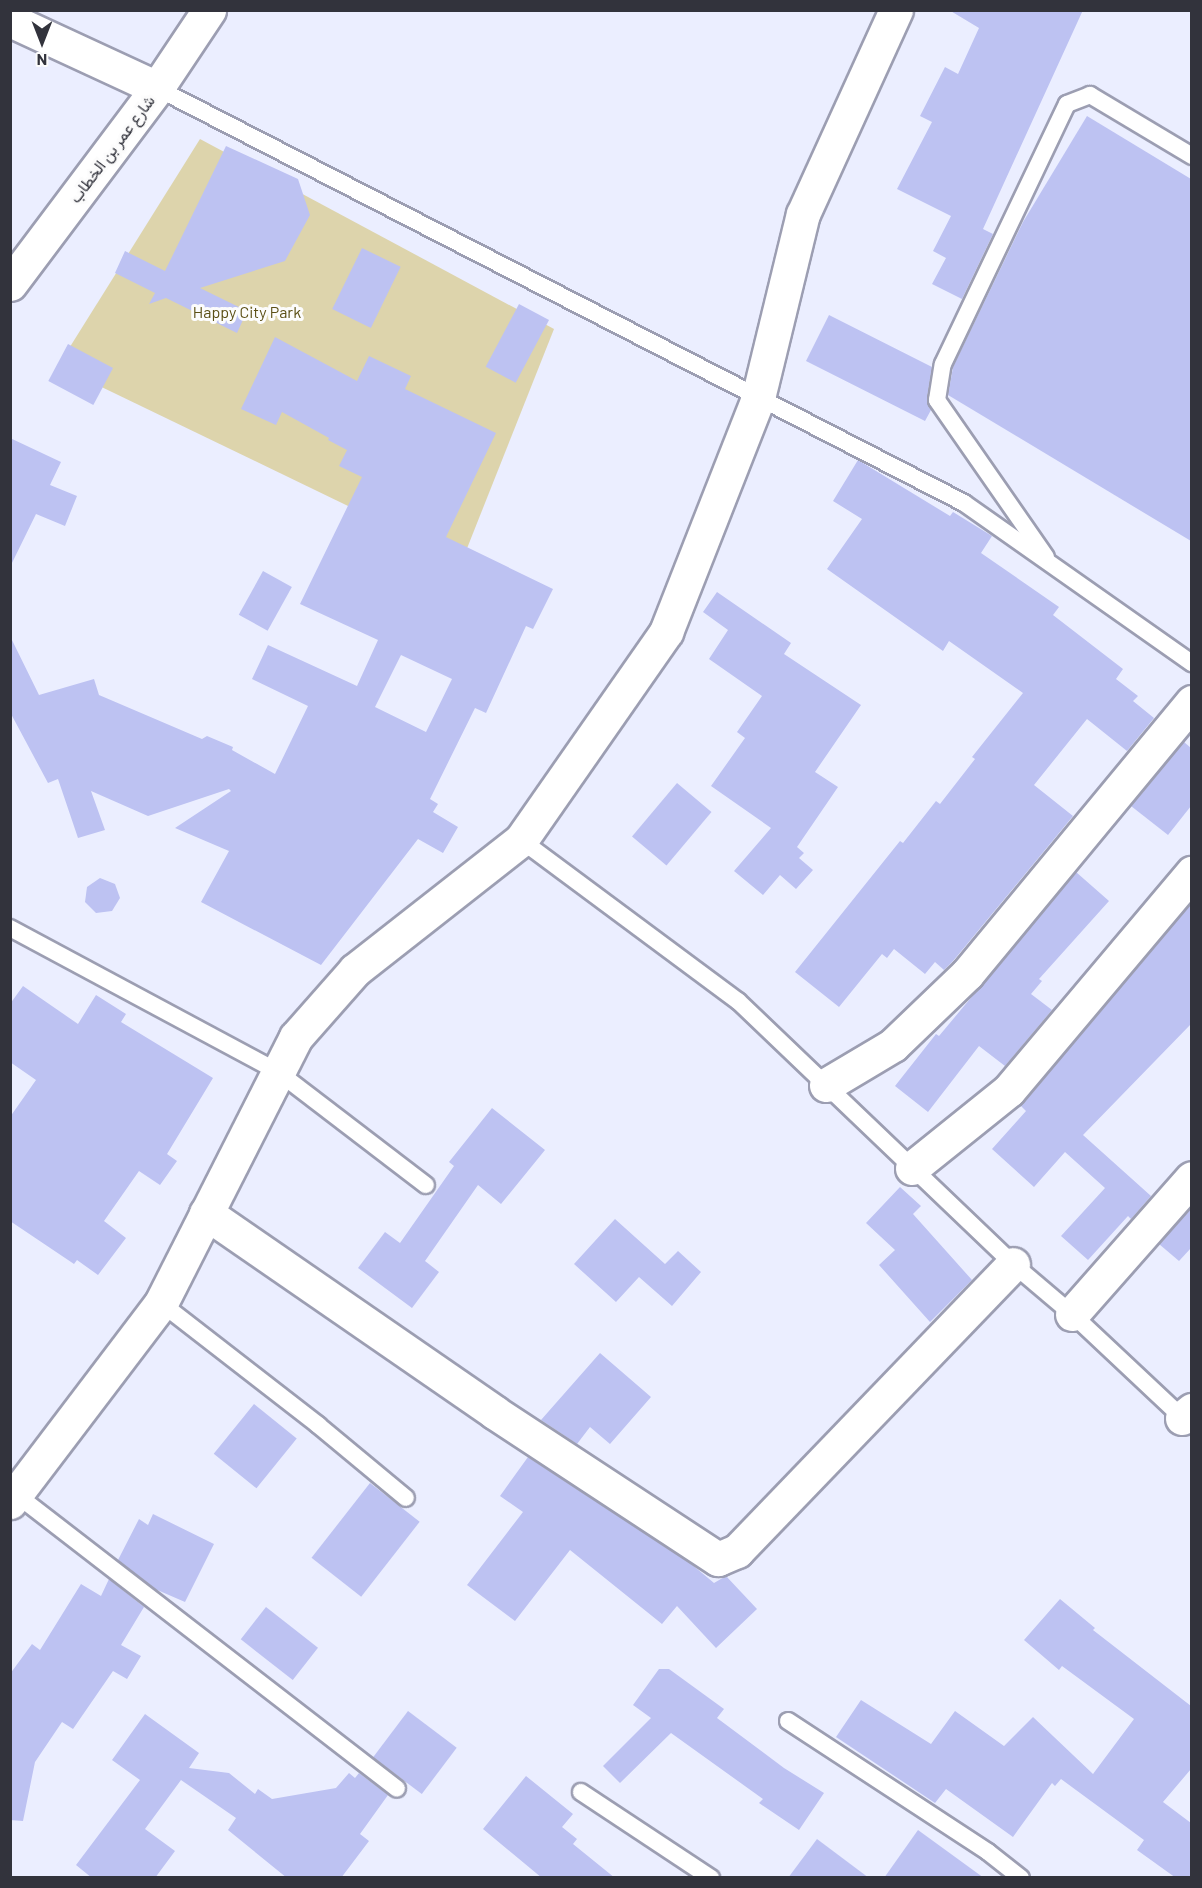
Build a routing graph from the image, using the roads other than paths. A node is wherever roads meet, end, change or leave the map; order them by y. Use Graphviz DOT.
graph roads {
  1 [pos="209,10"];
  2 [pos="896,10"];
  3 [pos="10,20"];
  4 [pos="157,88"];
  5 [pos="1191,156"];
  6 [pos="10,284"];
  7 [pos="758,398"];
  8 [pos="1053,566"];
  9 [pos="1191,663"];
  10 [pos="1191,702"];
  11 [pos="521,840"];
  12 [pos="1191,873"];
  13 [pos="10,928"];
  14 [pos="278,1072"];
  15 [pos="825,1085"];
  16 [pos="912,1168"];
  17 [pos="1191,1179"];
  18 [pos="426,1185"];
  19 [pos="206,1213"];
  20 [pos="1013,1264"];
  21 [pos="161,1303"];
  22 [pos="1072,1314"];
  23 [pos="1188,1418"];
  24 [pos="14,1498"];
  25 [pos="406,1498"];
  26 [pos="788,1721"];
  27 [pos="397,1789"];
  28 [pos="581,1792"];
  29 [pos="711,1878"];
  30 [pos="1021,1878"];
  1 -- 4 [label="street, شارع عمر بن الخطاب"];
  2 -- 7 [label="street"];
  3 -- 4 [label="street"];
  4 -- 6 [label="street, شارع عمر بن الخطاب"];
  4 -- 7 [label="lane"];
  5 -- 8 [label="lane"];
  7 -- 8 [label="lane"];
  7 -- 11 [label="street"];
  8 -- 9 [label="lane"];
  10 -- 15 [label="street"];
  11 -- 14 [label="street"];
  11 -- 15 [label="lane"];
  12 -- 16 [label="street"];
  13 -- 14 [label="lane"];
  14 -- 18 [label="lane"];
  14 -- 19 [label="street"];
  15 -- 16 [label="lane"];
  16 -- 20 [label="lane"];
  17 -- 22 [label="street"];
  19 -- 20 [label="street"];
  19 -- 21 [label="street"];
  20 -- 22 [label="lane"];
  21 -- 24 [label="street"];
  21 -- 25 [label="lane"];
  22 -- 23 [label="lane"];
  24 -- 27 [label="lane"];
  26 -- 30 [label="lane"];
  28 -- 29 [label="lane"];
}
